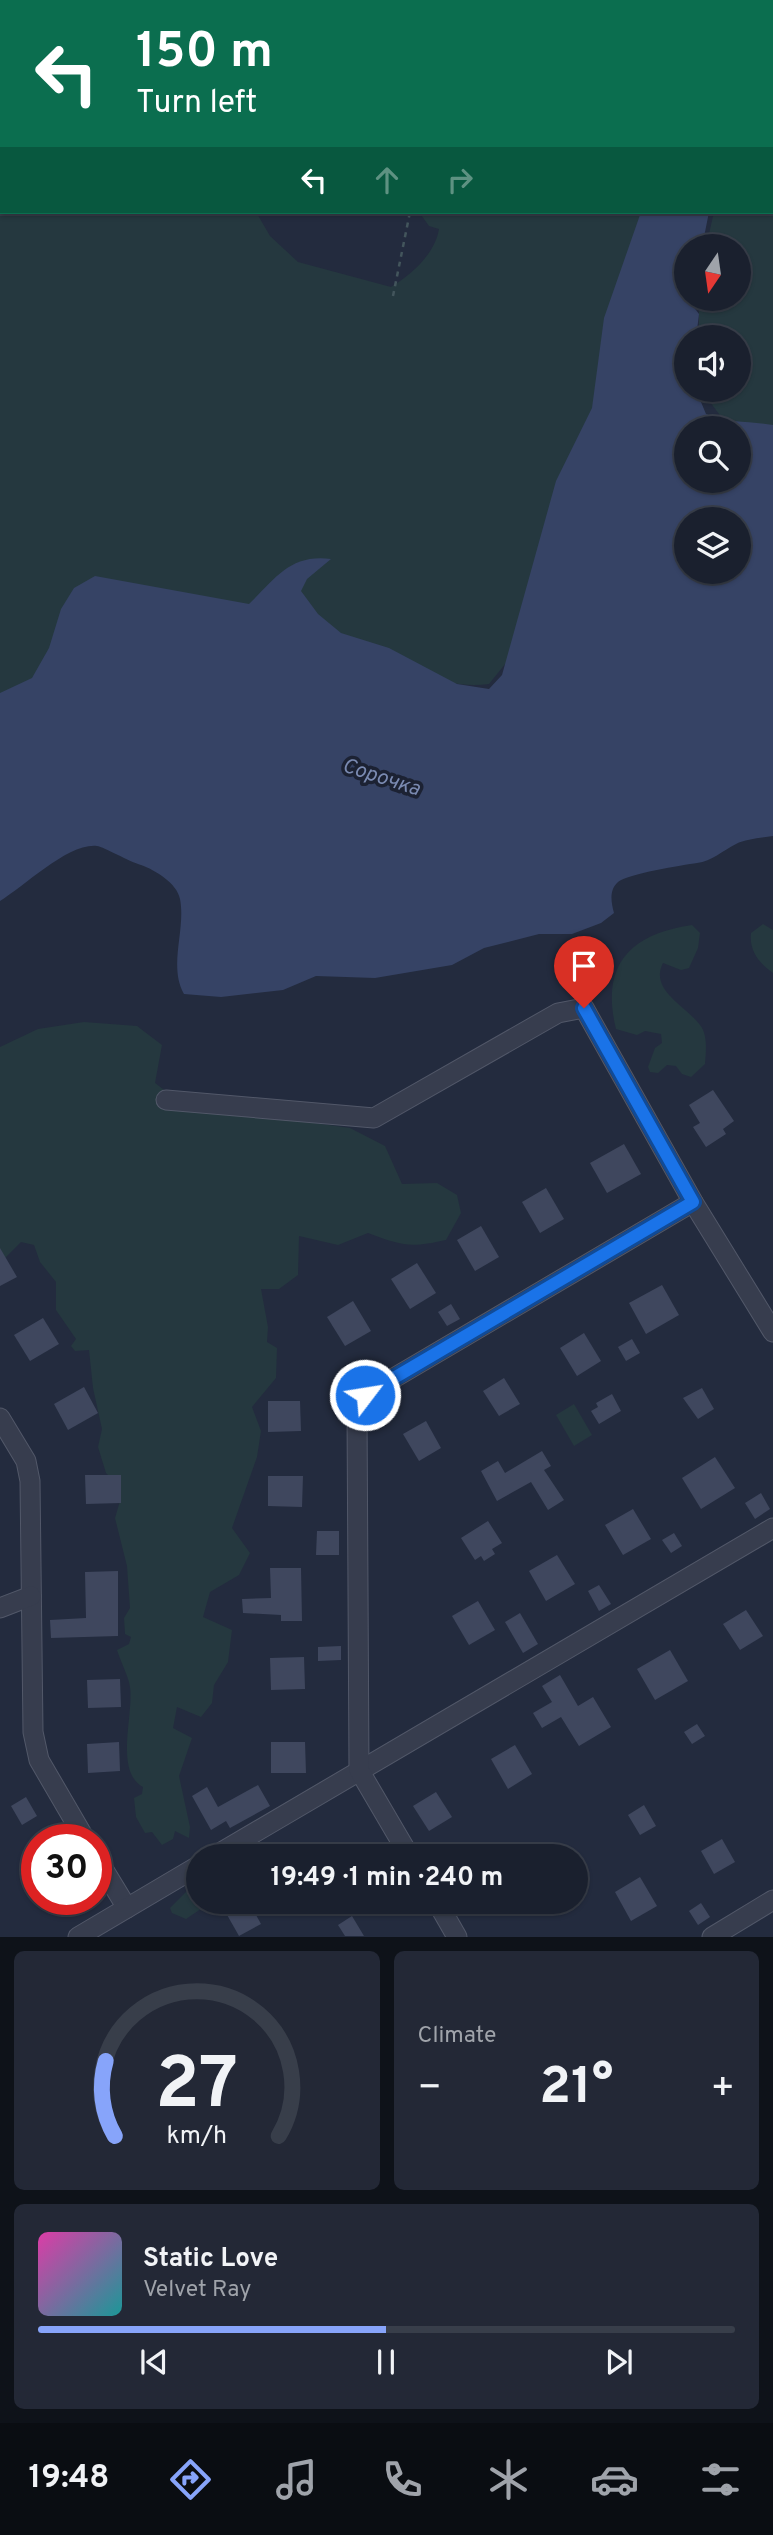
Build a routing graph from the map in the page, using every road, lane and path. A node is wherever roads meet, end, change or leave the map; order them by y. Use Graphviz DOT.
graph roads {
  1 [pos="410,214"];
  2 [pos="393,296"];
  3 [pos="166,1100"];
  4 [pos="693,1202"];
  5 [pos="773,1332"];
  6 [pos="0,1418"];
  7 [pos="773,1528"];
  8 [pos="31,1596"];
  9 [pos="0,1608"];
  10 [pos="359,1770"];
  11 [pos="76,1824"];
  12 [pos="235,1844"];
  13 [pos="402,1844"];
  14 [pos="186,1873"];
  15 [pos="112,1883"];
  16 [pos="773,1900"];
  17 [pos="127,1908"];
  18 [pos="444,1914"];
  19 [pos="78,1937"];
  20 [pos="457,1937"];
  21 [pos="712,1937"];
  1 -- 2 [label="path"];
  3 -- 4 [label="street"];
  4 -- 5 [label="street"];
  4 -- 10 [label="street"];
  6 -- 8 [label="street"];
  7 -- 10 [label="street"];
  8 -- 9 [label="street"];
  8 -- 11 [label="street"];
  10 -- 12 [label="street"];
  10 -- 13 [label="street"];
  14 -- 17 [label="street"];
  15 -- 17 [label="street"];
  16 -- 21 [label="street"];
  17 -- 19 [label="street"];
  18 -- 20 [label="street"];
}
